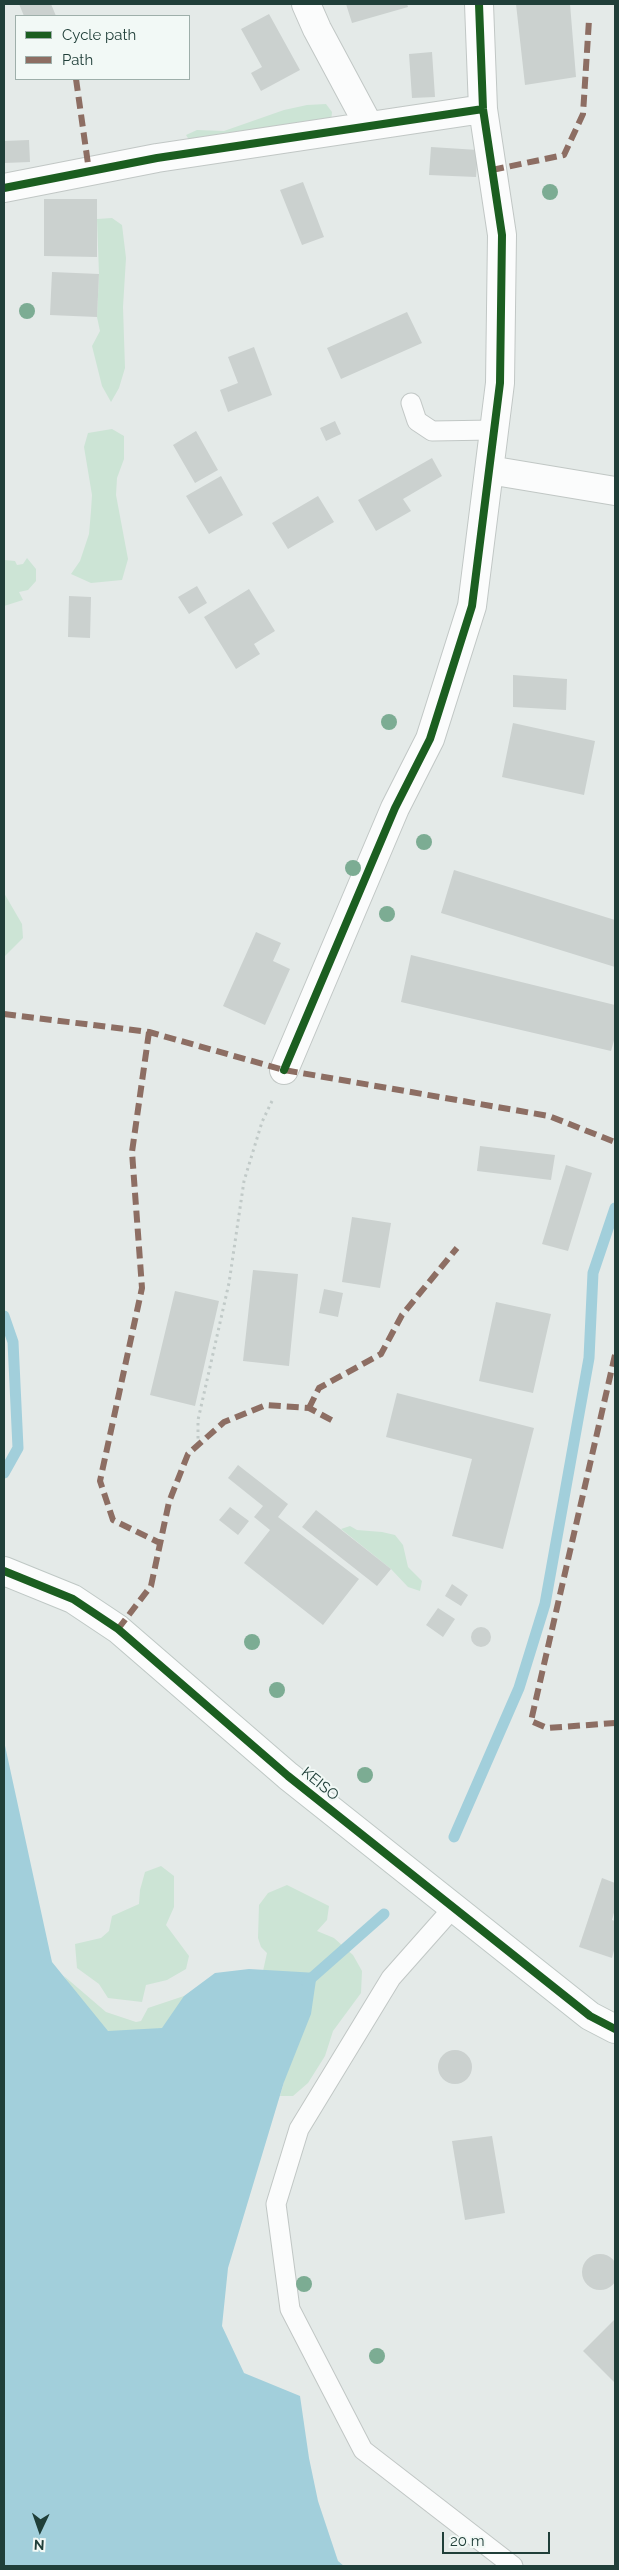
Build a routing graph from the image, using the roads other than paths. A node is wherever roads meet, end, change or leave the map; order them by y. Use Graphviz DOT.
graph roads {
  1 [pos="306,4"];
  2 [pos="479,4"];
  3 [pos="483,109"];
  4 [pos="369,126"];
  5 [pos="4,188"];
  6 [pos="411,402"];
  7 [pos="494,430"];
  8 [pos="489,470"];
  9 [pos="615,491"];
  10 [pos="284,1070"];
  11 [pos="4,1571"];
  12 [pos="453,1908"];
  13 [pos="615,2029"];
  14 [pos="513,2566"];
  1 -- 4 [label="street"];
  2 -- 3 [label="street"];
  3 -- 4 [label="street"];
  3 -- 7 [label="street"];
  4 -- 5 [label="street"];
  6 -- 7 [label="lane"];
  7 -- 8 [label="street"];
  8 -- 9 [label="street"];
  8 -- 10 [label="street"];
  11 -- 12 [label="street, KEISO"];
  12 -- 13 [label="street, KEISO"];
  12 -- 14 [label="lane"];
}
